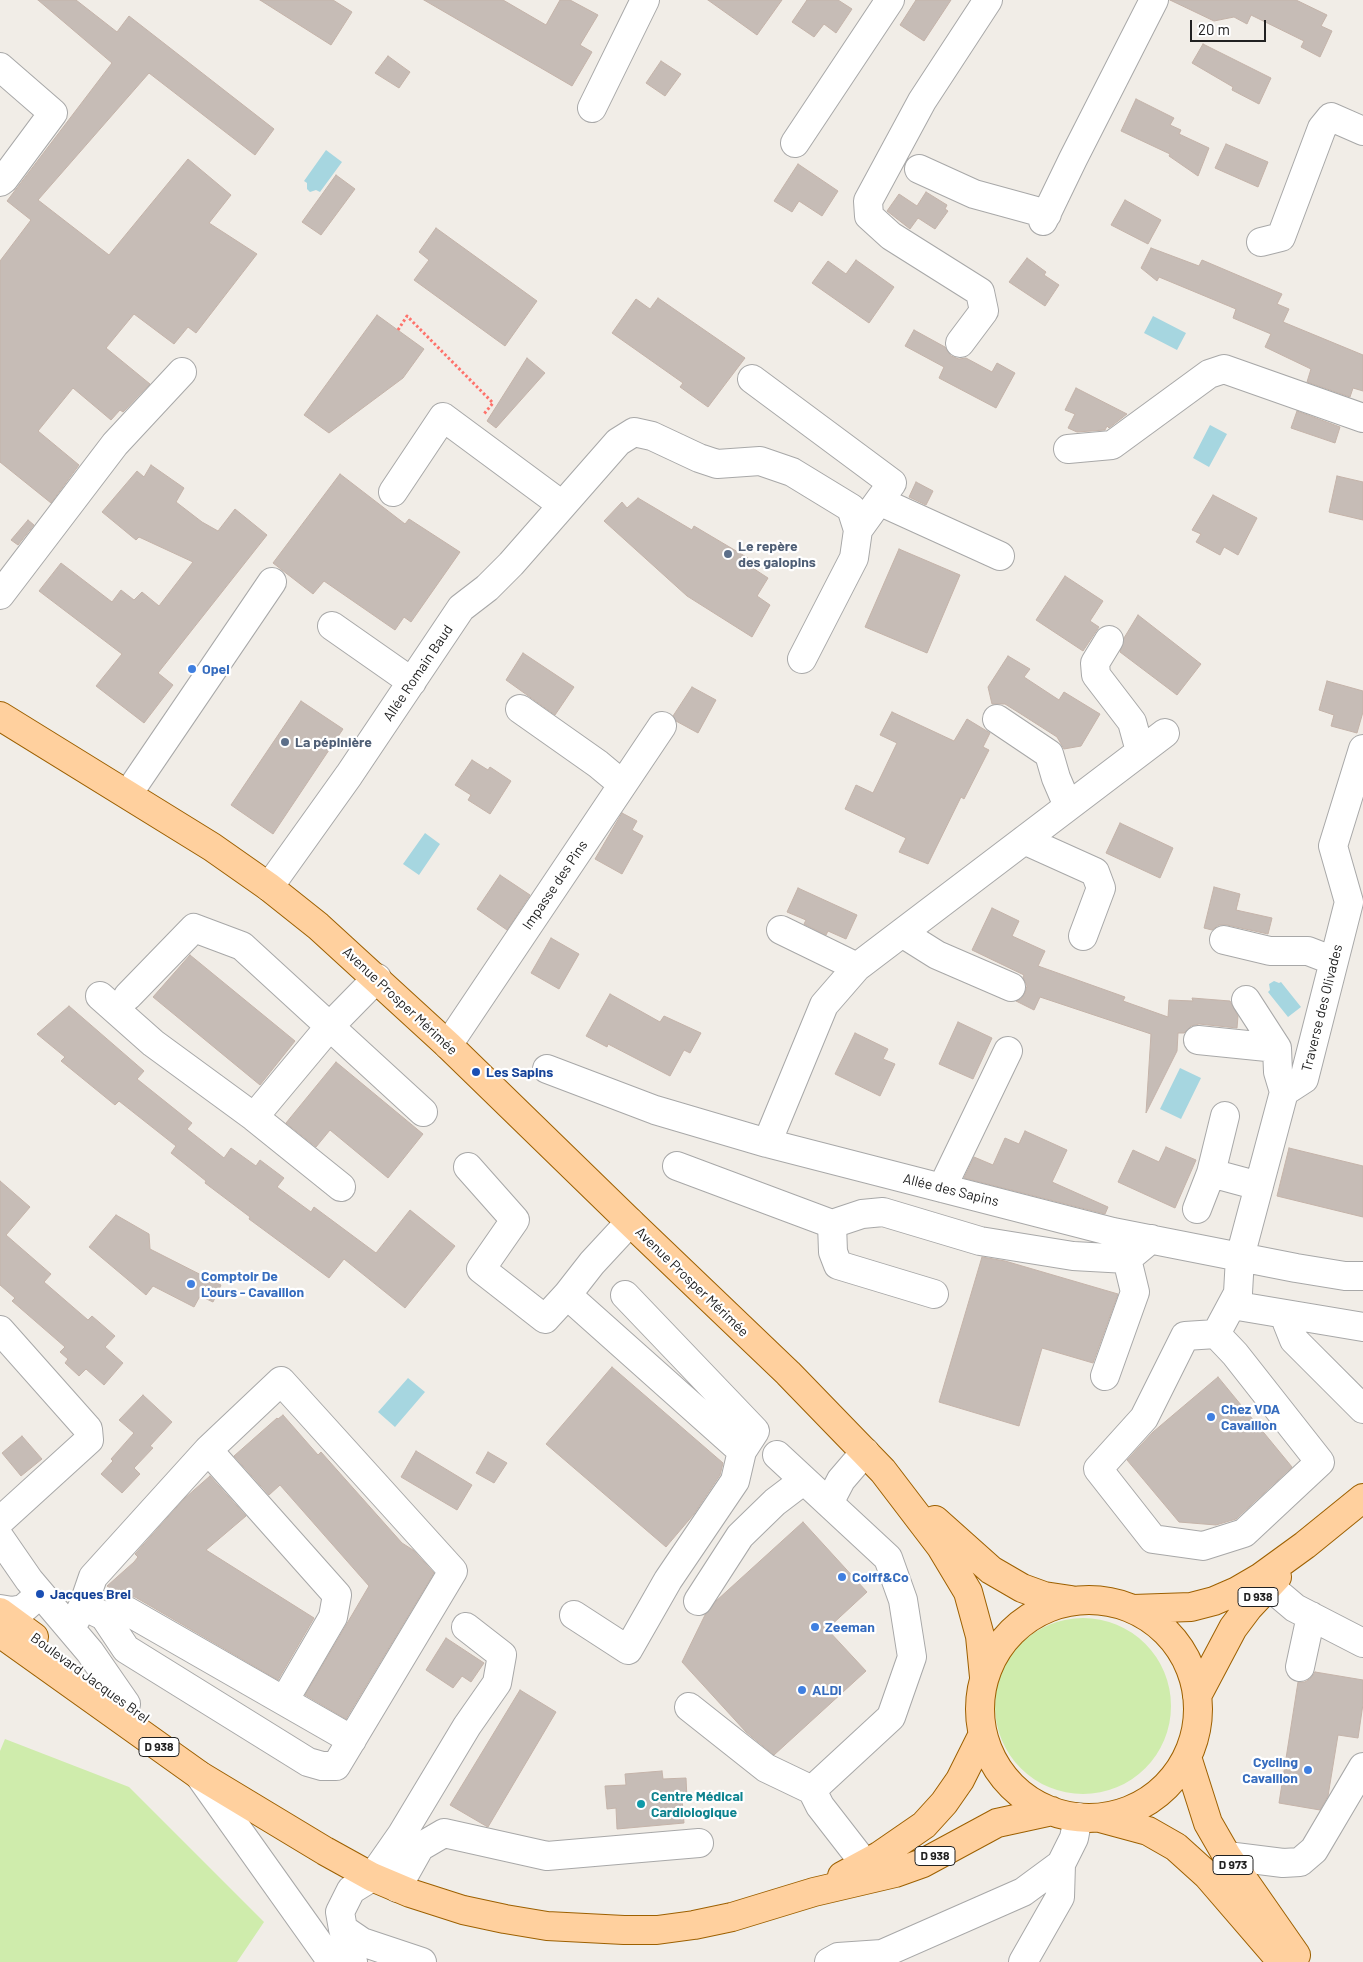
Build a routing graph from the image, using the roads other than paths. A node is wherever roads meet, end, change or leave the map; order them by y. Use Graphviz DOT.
graph roads {
  1 [pos="645,0"];
  2 [pos="890,0"];
  3 [pos="988,0"];
  4 [pos="1154,0"];
  5 [pos="0,67"];
  6 [pos="592,108"];
  7 [pos="1363,131"];
  8 [pos="795,144"];
  9 [pos="919,169"];
  10 [pos="0,182"];
  11 [pos="1261,242"];
  12 [pos="960,343"];
  13 [pos="182,372"];
  14 [pos="752,379"];
  15 [pos="1363,418"];
  16 [pos="1068,449"];
  17 [pos="393,492"];
  18 [pos="879,501"];
  19 [pos="562,505"];
  20 [pos="858,530"];
  21 [pos="1000,556"];
  22 [pos="272,582"];
  23 [pos="0,595"];
  24 [pos="332,626"];
  25 [pos="1109,640"];
  26 [pos="802,659"];
  27 [pos="412,682"];
  28 [pos="520,710"];
  29 [pos="0,716"];
  30 [pos="997,719"];
  31 [pos="662,726"];
  32 [pos="1165,732"];
  33 [pos="1363,749"];
  34 [pos="1140,751"];
  35 [pos="622,784"];
  36 [pos="128,794"];
  37 [pos="1068,806"];
  38 [pos="1024,840"];
  39 [pos="269,887"];
  40 [pos="781,930"];
  41 [pos="902,933"];
  42 [pos="1083,936"];
  43 [pos="1224,940"];
  44 [pos="1334,961"];
  45 [pos="857,967"];
  46 [pos="377,978"];
  47 [pos="1011,987"];
  48 [pos="100,996"];
  49 [pos="128,996"];
  50 [pos="1246,1000"];
  51 [pos="330,1026"];
  52 [pos="1198,1040"];
  53 [pos="448,1045"];
  54 [pos="1277,1048"];
  55 [pos="1008,1051"];
  56 [pos="547,1069"];
  57 [pos="1284,1092"];
  58 [pos="423,1112"];
  59 [pos="1225,1116"];
  60 [pos="254,1117"];
  61 [pos="767,1143"];
  62 [pos="677,1166"];
  63 [pos="468,1167"];
  64 [pos="1211,1174"];
  65 [pos="1259,1186"];
  66 [pos="341,1187"];
  67 [pos="942,1188"];
  68 [pos="1197,1209"];
  69 [pos="630,1222"];
  70 [pos="832,1224"];
  71 [pos="1151,1239"];
  72 [pos="1240,1257"];
  73 [pos="1127,1259"];
  74 [pos="1363,1276"];
  75 [pos="934,1294"];
  76 [pos="625,1295"];
  77 [pos="567,1296"];
  78 [pos="1232,1306"];
  79 [pos="1284,1315"];
  80 [pos="1363,1327"];
  81 [pos="0,1330"];
  82 [pos="1216,1334"];
  83 [pos="1105,1376"];
  84 [pos="1363,1409"];
  85 [pos="208,1450"];
  86 [pos="742,1451"];
  87 [pos="777,1455"];
  88 [pos="874,1461"];
  89 [pos="804,1480"];
  90 [pos="1363,1498"];
  91 [pos="829,1503"];
  92 [pos="0,1521"];
  93 [pos="0,1538"];
  94 [pos="1305,1546"];
  95 [pos="0,1566"];
  96 [pos="1269,1586"];
  97 [pos="34,1587"];
  98 [pos="698,1601"];
  99 [pos="1076,1601"];
  100 [pos="1133,1609"];
  101 [pos="0,1610"];
  102 [pos="574,1615"];
  103 [pos="1311,1616"];
  104 [pos="86,1617"];
  105 [pos="466,1627"];
  106 [pos="0,1633"];
  107 [pos="1363,1643"];
  108 [pos="1300,1667"];
  109 [pos="984,1677"];
  110 [pos="1197,1696"];
  111 [pos="284,1701"];
  112 [pos="126,1704"];
  113 [pos="689,1707"];
  114 [pos="983,1734"];
  115 [pos="352,1740"];
  116 [pos="1187,1757"];
  117 [pos="1363,1767"];
  118 [pos="199,1775"];
  119 [pos="812,1790"];
  120 [pos="1076,1815"];
  121 [pos="699,1843"];
  122 [pos="325,1851"];
  123 [pos="1227,1856"];
  124 [pos="865,1864"];
  125 [pos="1061,1864"];
  126 [pos="372,1877"];
  127 [pos="397,1888"];
  128 [pos="814,1892"];
  129 [pos="343,1928"];
  130 [pos="411,1961"];
  131 [pos="332,1962"];
  132 [pos="354,1962"];
  133 [pos="829,1962"];
  134 [pos="1023,1962"];
  135 [pos="1282,1962"];
  136 [pos="1301,1962"];
  1 -- 6 [label="street"];
  2 -- 8 [label="street"];
  3 -- 12 [label="street"];
  4 -- 9 [label="street"];
  5 -- 10 [label="street"];
  7 -- 11 [label="street"];
  13 -- 23 [label="street"];
  14 -- 18 [label="street"];
  15 -- 16 [label="street"];
  17 -- 19 [label="street"];
  18 -- 20 [label="street"];
  18 -- 21 [label="street"];
  19 -- 20 [label="street, Allée Romain Baud"];
  19 -- 27 [label="street, Allée Romain Baud"];
  20 -- 26 [label="street"];
  22 -- 36 [label="street"];
  24 -- 27 [label="street"];
  25 -- 34 [label="street"];
  27 -- 39 [label="street, Allée Romain Baud"];
  28 -- 35 [label="street"];
  29 -- 36 [label="main road, Avenue Prosper Mérimée"];
  30 -- 37 [label="street"];
  31 -- 35 [label="street, Impasse des Pins"];
  32 -- 34 [label="street"];
  33 -- 44 [label="street, Traverse des Olivades"];
  34 -- 37 [label="street"];
  35 -- 53 [label="street, Impasse des Pins"];
  36 -- 39 [label="main road, Avenue Prosper Mérimée"];
  37 -- 38 [label="street"];
  38 -- 41 [label="street"];
  38 -- 42 [label="street"];
  39 -- 46 [label="main road, Avenue Prosper Mérimée"];
  40 -- 45 [label="street"];
  41 -- 45 [label="street"];
  41 -- 47 [label="street"];
  43 -- 44 [label="street"];
  44 -- 57 [label="street, Traverse des Olivades"];
  45 -- 61 [label="street"];
  46 -- 51 [label="street"];
  46 -- 53 [label="main road, Avenue Prosper Mérimée"];
  48 -- 60 [label="street"];
  49 -- 51 [label="street"];
  50 -- 54 [label="street"];
  51 -- 58 [label="street"];
  51 -- 60 [label="street"];
  52 -- 54 [label="street"];
  53 -- 69 [label="main road, Avenue Prosper Mérimée"];
  54 -- 57 [label="street"];
  55 -- 67 [label="street"];
  56 -- 61 [label="street, Allée des Sapins"];
  57 -- 65 [label="street"];
  59 -- 64 [label="street"];
  60 -- 66 [label="street"];
  61 -- 67 [label="street, Allée des Sapins"];
  62 -- 70 [label="street"];
  63 -- 77 [label="street"];
  64 -- 65 [label="street"];
  64 -- 68 [label="street"];
  65 -- 72 [label="street"];
  67 -- 71 [label="street, Allée des Sapins"];
  69 -- 77 [label="street"];
  69 -- 88 [label="main road, Avenue Prosper Mérimée"];
  70 -- 73 [label="street"];
  70 -- 75 [label="street"];
  71 -- 72 [label="street, Allée des Sapins"];
  71 -- 73 [label="street"];
  72 -- 74 [label="street, Allée des Sapins"];
  72 -- 78 [label="street"];
  73 -- 83 [label="street"];
  76 -- 86 [label="street"];
  77 -- 86 [label="street"];
  78 -- 79 [label="street"];
  78 -- 82 [label="street"];
  79 -- 80 [label="street"];
  79 -- 84 [label="street"];
  81 -- 92 [label="street"];
  82 -- 82 [label="street"];
  85 -- 104 [label="street"];
  85 -- 111 [label="street"];
  85 -- 115 [label="street"];
  86 -- 102 [label="street"];
  87 -- 89 [label="street"];
  88 -- 91 [label="street"];
  88 -- 99 [label="main road, Avenue Prosper Mérimée"];
  88 -- 109 [label="main road, Avenue Prosper Mérimée"];
  89 -- 91 [label="street"];
  89 -- 98 [label="street"];
  90 -- 94 [label="main road, D 938"];
  91 -- 119 [label="street"];
  93 -- 97 [label="street"];
  94 -- 96 [label="main road, D 938"];
  94 -- 100 [label="main road, D 938"];
  95 -- 97 [label="street"];
  96 -- 103 [label="street"];
  96 -- 110 [label="main road, D 938"];
  97 -- 101 [label="street"];
  97 -- 104 [label="street"];
  99 -- 100 [label="main road, D 938"];
  99 -- 109 [label="main road, D 938"];
  100 -- 110 [label="main road, D 938"];
  101 -- 112 [label="main road, Boulevard Jacques Brel / D 938"];
  103 -- 107 [label="street"];
  103 -- 108 [label="street"];
  104 -- 111 [label="street"];
  104 -- 112 [label="street"];
  104 -- 115 [label="street"];
  105 -- 126 [label="street"];
  106 -- 118 [label="main road, Boulevard Jacques Brel / D 938"];
  109 -- 114 [label="main road, D 938"];
  110 -- 116 [label="main road, D 938"];
  111 -- 115 [label="street"];
  112 -- 122 [label="main road, Boulevard Jacques Brel / D 938"];
  113 -- 119 [label="street"];
  114 -- 120 [label="main road, D 938"];
  114 -- 124 [label="main road, Boulevard Jacques Brel / D 938"];
  116 -- 120 [label="main road, D 938"];
  116 -- 123 [label="main road, D 973"];
  117 -- 123 [label="street"];
  118 -- 122 [label="main road, Boulevard Jacques Brel / D 938"];
  118 -- 131 [label="street"];
  119 -- 124 [label="street"];
  120 -- 125 [label="street"];
  120 -- 128 [label="main road, Boulevard Jacques Brel / D 938"];
  120 -- 135 [label="main road, D 973"];
  121 -- 127 [label="street"];
  122 -- 126 [label="main road, Boulevard Jacques Brel / D 938"];
  123 -- 136 [label="main road, D 973"];
  124 -- 128 [label="main road, Boulevard Jacques Brel / D 938"];
  125 -- 133 [label="street"];
  125 -- 134 [label="street"];
  126 -- 127 [label="main road, Boulevard Jacques Brel / D 938"];
  126 -- 129 [label="street"];
  127 -- 128 [label="main road, Boulevard Jacques Brel / D 938"];
  129 -- 130 [label="street"];
  129 -- 132 [label="street"];
}
